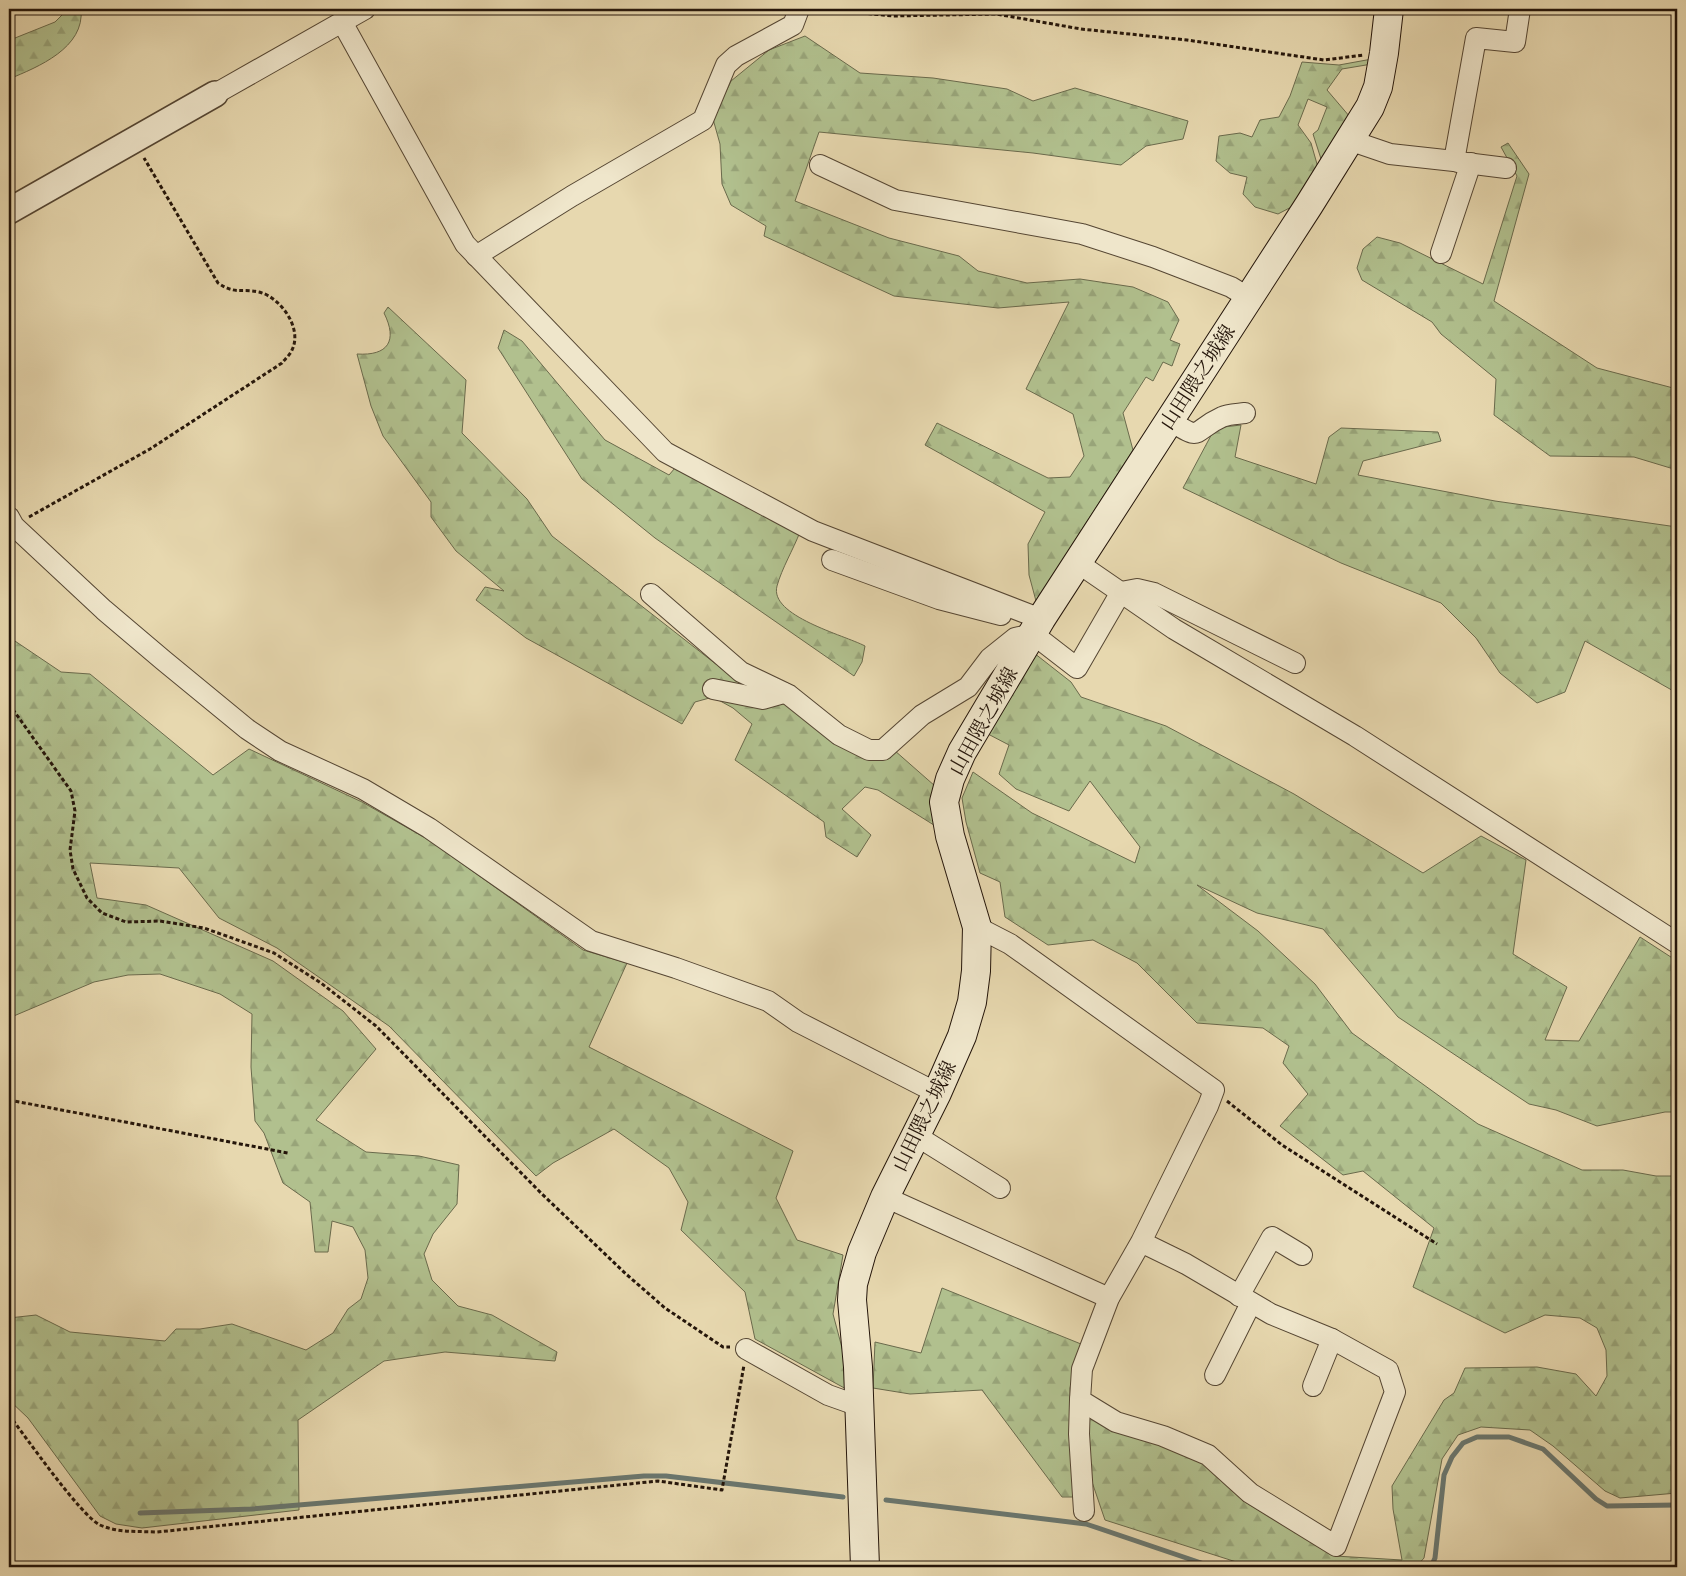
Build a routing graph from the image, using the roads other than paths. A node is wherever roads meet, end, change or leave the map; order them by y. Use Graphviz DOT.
graph roads {
  1 [pos="365,9"];
  2 [pos="1389,9"];
  3 [pos="1520,9"];
  4 [pos="799,11"];
  5 [pos="342,22"];
  6 [pos="214,94"];
  7 [pos="1349,140"];
  8 [pos="1462,162"];
  9 [pos="820,165"];
  10 [pos="1506,168"];
  11 [pos="9,211"];
  12 [pos="1441,253"];
  13 [pos="476,256"];
  14 [pos="1249,298"];
  15 [pos="1245,413"];
  16 [pos="1169,420"];
  17 [pos="11,521"];
  18 [pos="832,560"];
  19 [pos="1078,563"];
  20 [pos="1121,592"];
  21 [pos="651,594"];
  22 [pos="1037,627"];
  23 [pos="1295,663"];
  24 [pos="713,689"];
  25 [pos="784,693"];
  26 [pos="977,927"];
  27 [pos="1677,943"];
  28 [pos="937,1093"];
  29 [pos="915,1136"];
  30 [pos="1000,1188"];
  31 [pos="885,1197"];
  32 [pos="1141,1242"];
  33 [pos="1302,1254"];
  34 [pos="1109,1298"];
  35 [pos="1245,1299"];
  36 [pos="1332,1339"];
  37 [pos="746,1349"];
  38 [pos="1215,1375"];
  39 [pos="1313,1386"];
  40 [pos="1080,1400"];
  41 [pos="859,1406"];
  42 [pos="1084,1511"];
  43 [pos="865,1567"];
  1 -- 5 [label="street"];
  2 -- 7 [label="main road, 山田隈之城線"];
  3 -- 8 [label="street"];
  4 -- 13 [label="street"];
  5 -- 6 [label="street"];
  5 -- 13 [label="street"];
  6 -- 11 [label="street"];
  7 -- 8 [label="street"];
  7 -- 14 [label="main road, 山田隈之城線"];
  8 -- 10 [label="street"];
  8 -- 12 [label="street"];
  9 -- 14 [label="street"];
  13 -- 22 [label="street"];
  14 -- 16 [label="main road, 山田隈之城線"];
  15 -- 16 [label="street"];
  16 -- 19 [label="main road, 山田隈之城線"];
  17 -- 28 [label="street"];
  18 -- 22 [label="street"];
  19 -- 20 [label="street"];
  19 -- 22 [label="main road, 山田隈之城線"];
  20 -- 22 [label="street"];
  20 -- 23 [label="street"];
  20 -- 27 [label="street"];
  21 -- 25 [label="street"];
  22 -- 25 [label="street"];
  22 -- 26 [label="main road, 山田隈之城線"];
  24 -- 25 [label="street"];
  26 -- 28 [label="main road, 山田隈之城線"];
  26 -- 32 [label="street"];
  28 -- 29 [label="main road, 山田隈之城線"];
  29 -- 30 [label="street"];
  29 -- 31 [label="main road, 山田隈之城線"];
  31 -- 34 [label="street"];
  31 -- 41 [label="main road, 山田隈之城線"];
  32 -- 34 [label="street"];
  32 -- 35 [label="street"];
  33 -- 35 [label="street"];
  34 -- 40 [label="street"];
  35 -- 36 [label="street"];
  35 -- 38 [label="street"];
  36 -- 39 [label="street"];
  36 -- 40 [label="street"];
  37 -- 41 [label="street"];
  40 -- 42 [label="street"];
  41 -- 43 [label="main road, 山田隈之城線"];
}
